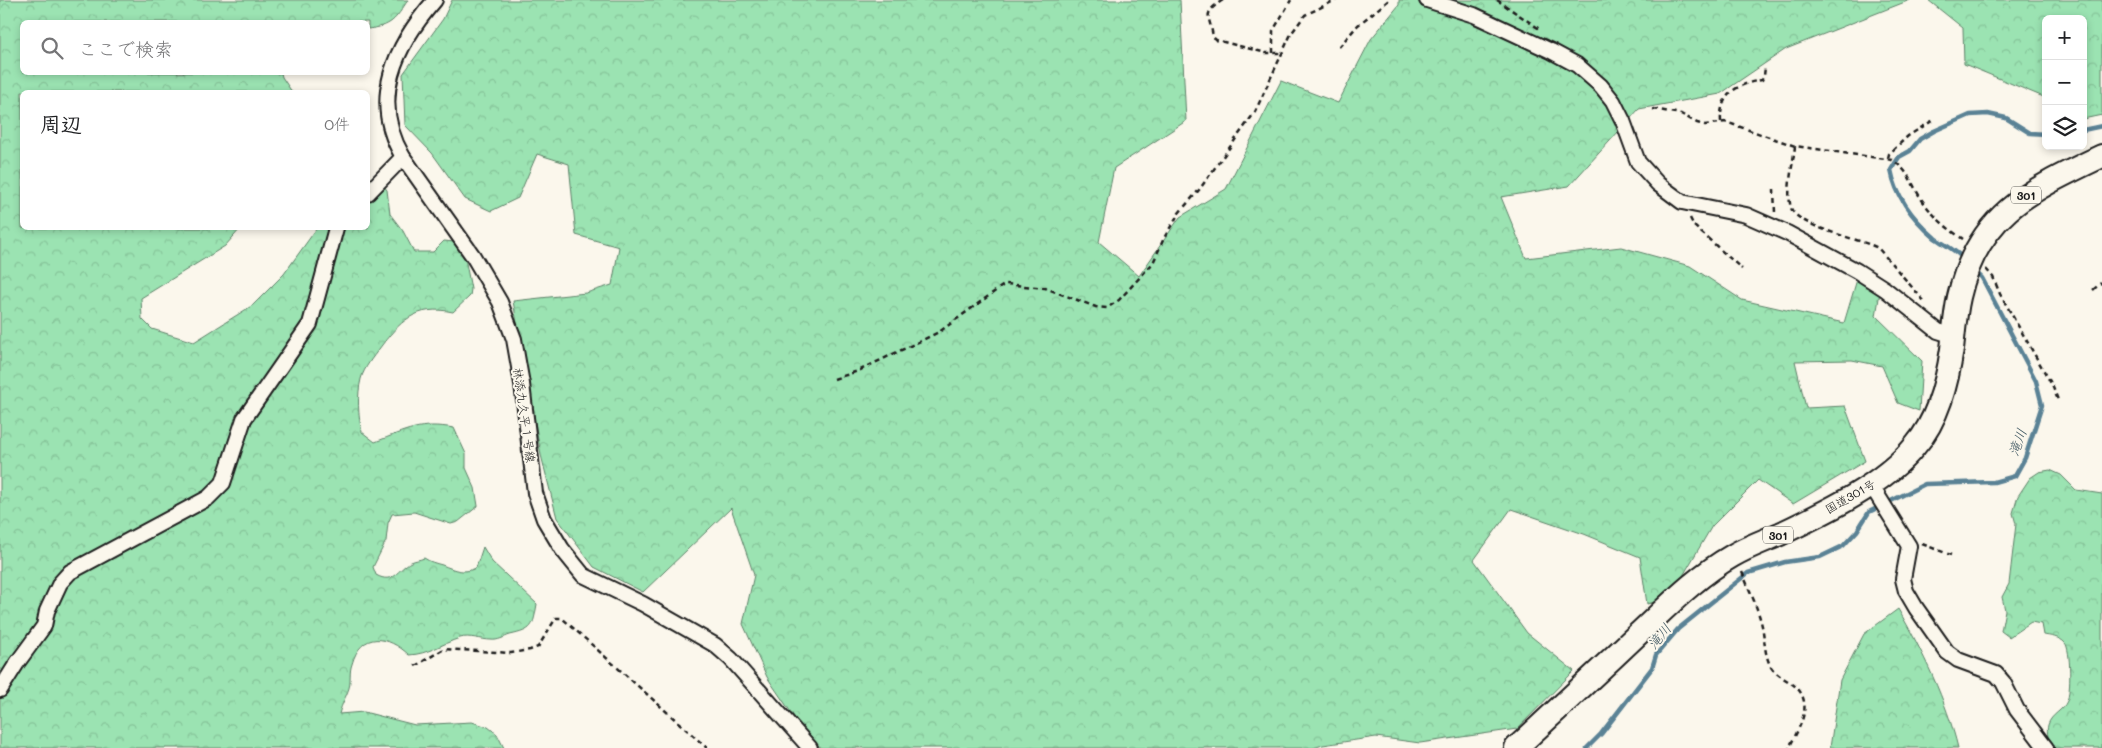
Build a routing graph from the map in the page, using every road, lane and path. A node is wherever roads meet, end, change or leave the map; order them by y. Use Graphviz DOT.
graph roads {
  1 [pos="435,0"];
  2 [pos="1223,0"];
  3 [pos="1291,0"];
  4 [pos="1336,0"];
  5 [pos="1389,0"];
  6 [pos="1427,0"];
  7 [pos="1497,0"];
  8 [pos="1340,47"];
  9 [pos="1551,51"];
  10 [pos="1272,53"];
  11 [pos="1282,53"];
  12 [pos="1765,67"];
  13 [pos="1653,109"];
  14 [pos="1935,119"];
  15 [pos="1721,123"];
  16 [pos="1795,146"];
  17 [pos="2102,156"];
  18 [pos="403,157"];
  19 [pos="1888,158"];
  20 [pos="1774,189"];
  21 [pos="370,191"];
  22 [pos="1682,202"];
  23 [pos="1777,228"];
  24 [pos="335,230"];
  25 [pos="1974,254"];
  26 [pos="1742,269"];
  27 [pos="2102,282"];
  28 [pos="2093,290"];
  29 [pos="1927,304"];
  30 [pos="1954,336"];
  31 [pos="834,378"];
  32 [pos="2058,400"];
  33 [pos="1871,485"];
  34 [pos="1906,541"];
  35 [pos="1951,555"];
  36 [pos="1732,556"];
  37 [pos="415,666"];
  38 [pos="0,690"];
  39 [pos="707,748"];
  40 [pos="810,748"];
  41 [pos="1516,748"];
  42 [pos="1789,748"];
  43 [pos="2046,748"];
  1 -- 18 [label="street, 林添九久平１号線"];
  2 -- 10 [label="path"];
  3 -- 10 [label="path"];
  4 -- 11 [label="path"];
  5 -- 8 [label="path"];
  6 -- 9 [label="street"];
  7 -- 9 [label="path"];
  9 -- 22 [label="street"];
  10 -- 11 [label="path"];
  11 -- 31 [label="path"];
  12 -- 15 [label="path"];
  13 -- 15 [label="path"];
  14 -- 19 [label="path"];
  15 -- 16 [label="path"];
  16 -- 19 [label="path"];
  16 -- 29 [label="path"];
  17 -- 25 [label="highway, 国道301号 / 301"];
  18 -- 21 [label="street"];
  18 -- 40 [label="street, 林添九久平１号線"];
  19 -- 25 [label="path"];
  20 -- 23 [label="path"];
  22 -- 23 [label="street"];
  22 -- 26 [label="path"];
  23 -- 30 [label="street"];
  24 -- 38 [label="street"];
  25 -- 30 [label="highway, 国道301号 / 301"];
  25 -- 32 [label="path"];
  27 -- 28 [label="path"];
  30 -- 33 [label="highway, 国道301号 / 301"];
  33 -- 34 [label="street"];
  33 -- 36 [label="highway, 国道301号 / 301"];
  34 -- 35 [label="path"];
  34 -- 43 [label="street"];
  36 -- 41 [label="highway, 国道301号 / 301"];
  36 -- 42 [label="path"];
  37 -- 39 [label="path"];
}
